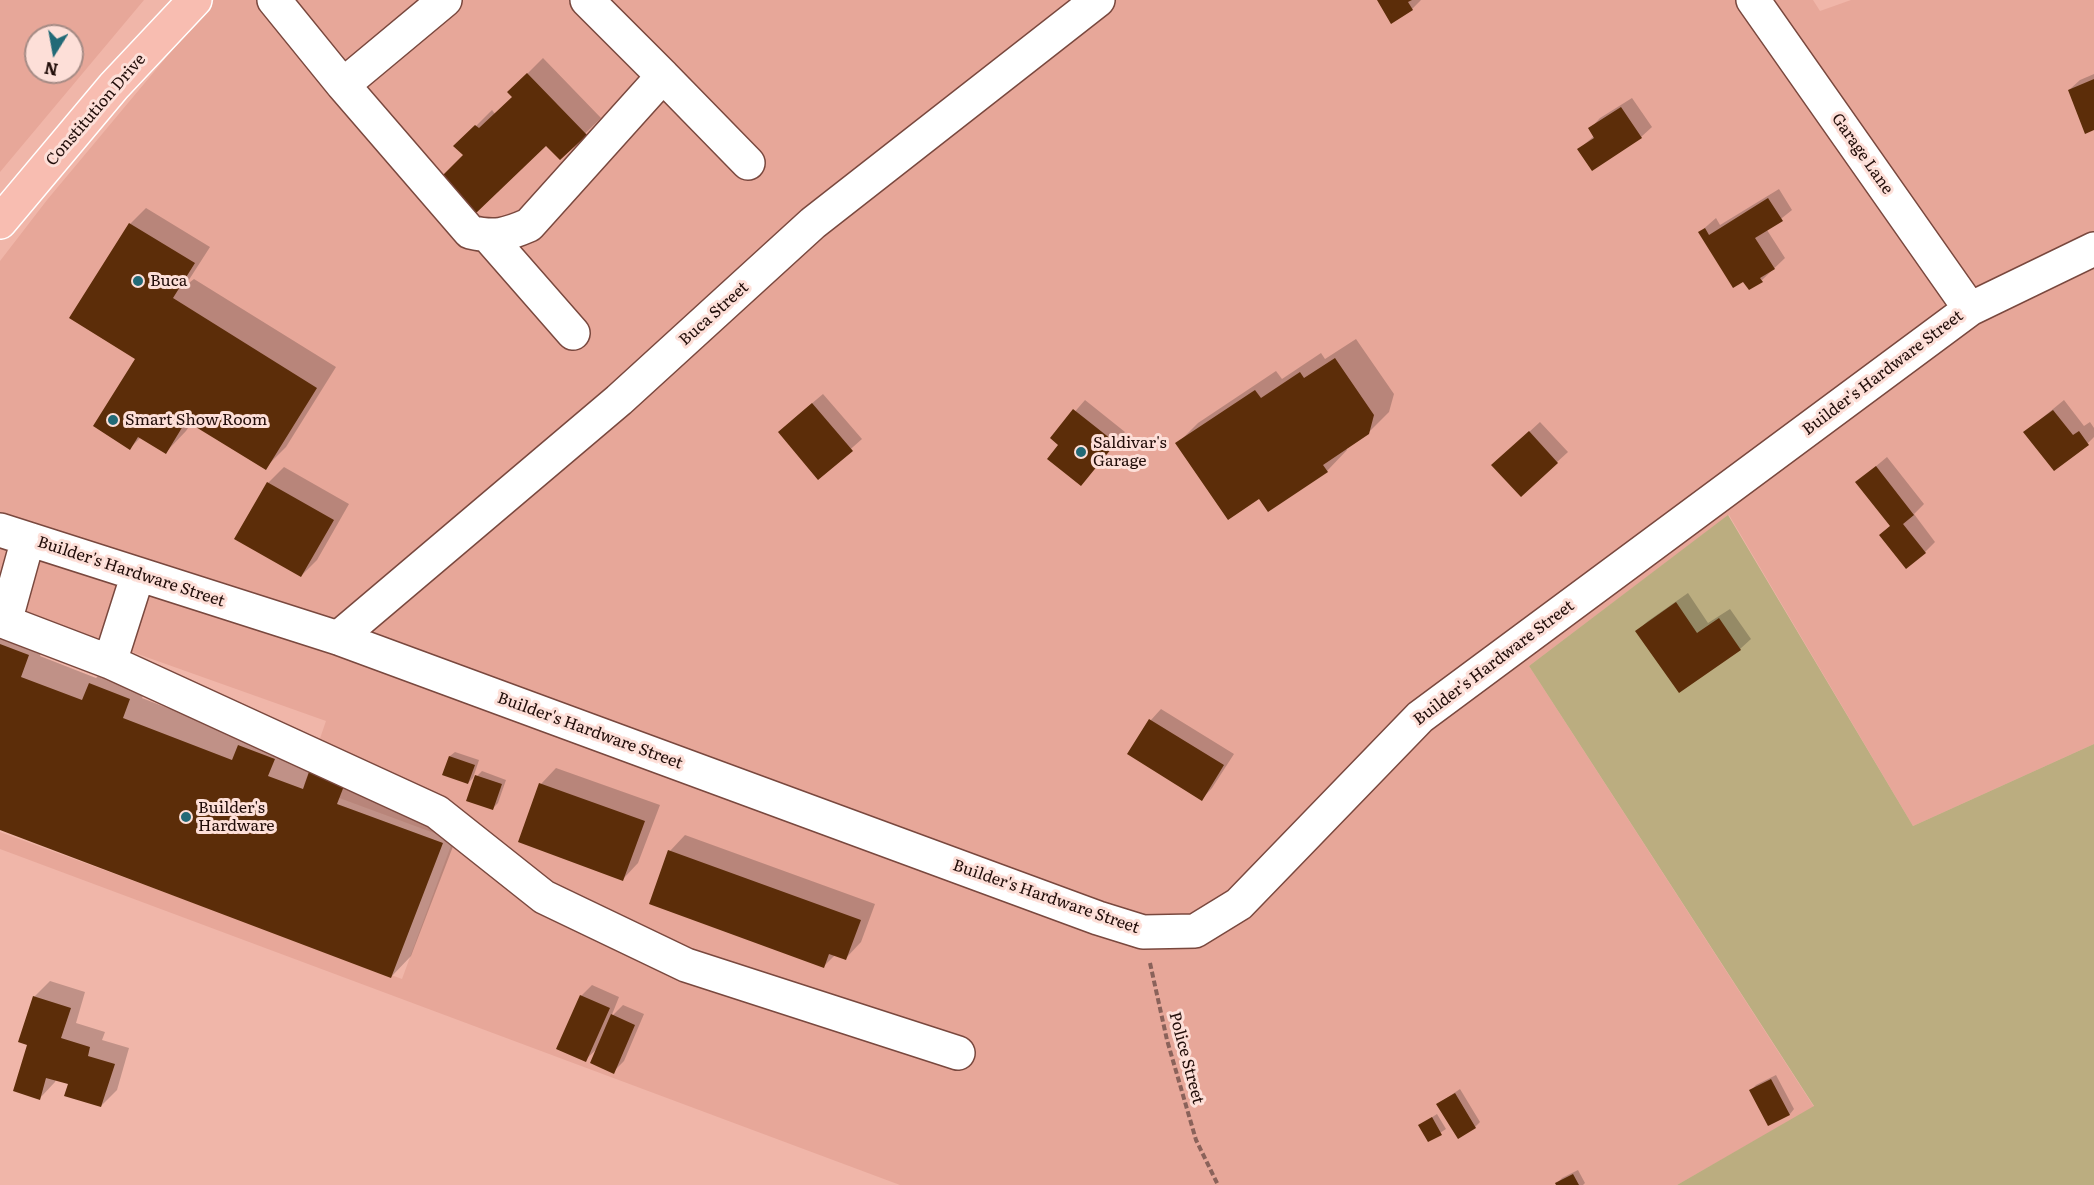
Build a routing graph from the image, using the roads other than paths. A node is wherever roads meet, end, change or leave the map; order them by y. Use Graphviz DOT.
graph roads {
  1 [pos="195,0"];
  2 [pos="274,0"];
  3 [pos="445,0"];
  4 [pos="587,0"];
  5 [pos="1098,0"];
  6 [pos="1754,0"];
  7 [pos="663,76"];
  8 [pos="343,84"];
  9 [pos="748,163"];
  10 [pos="0,222"];
  11 [pos="489,237"];
  12 [pos="2094,249"];
  13 [pos="1970,309"];
  14 [pos="573,333"];
  15 [pos="14,534"];
  16 [pos="138,574"];
  17 [pos="2,621"];
  18 [pos="338,638"];
  19 [pos="110,662"];
  20 [pos="958,1053"];
  1 -- 10 [label="main road, Constitution Drive"];
  2 -- 8 [label="street"];
  3 -- 8 [label="street"];
  4 -- 7 [label="street"];
  5 -- 18 [label="street, Buca Street"];
  6 -- 13 [label="street, Garage Lane"];
  7 -- 9 [label="street"];
  7 -- 11 [label="street"];
  8 -- 11 [label="street"];
  11 -- 14 [label="street"];
  12 -- 13 [label="street, Builder's Hardware Street"];
  13 -- 18 [label="street, Builder's Hardware Street"];
  15 -- 16 [label="street, Builder's Hardware Street"];
  15 -- 17 [label="street"];
  16 -- 18 [label="street, Builder's Hardware Street"];
  16 -- 19 [label="street"];
  17 -- 19 [label="street"];
  19 -- 20 [label="street"];
}
